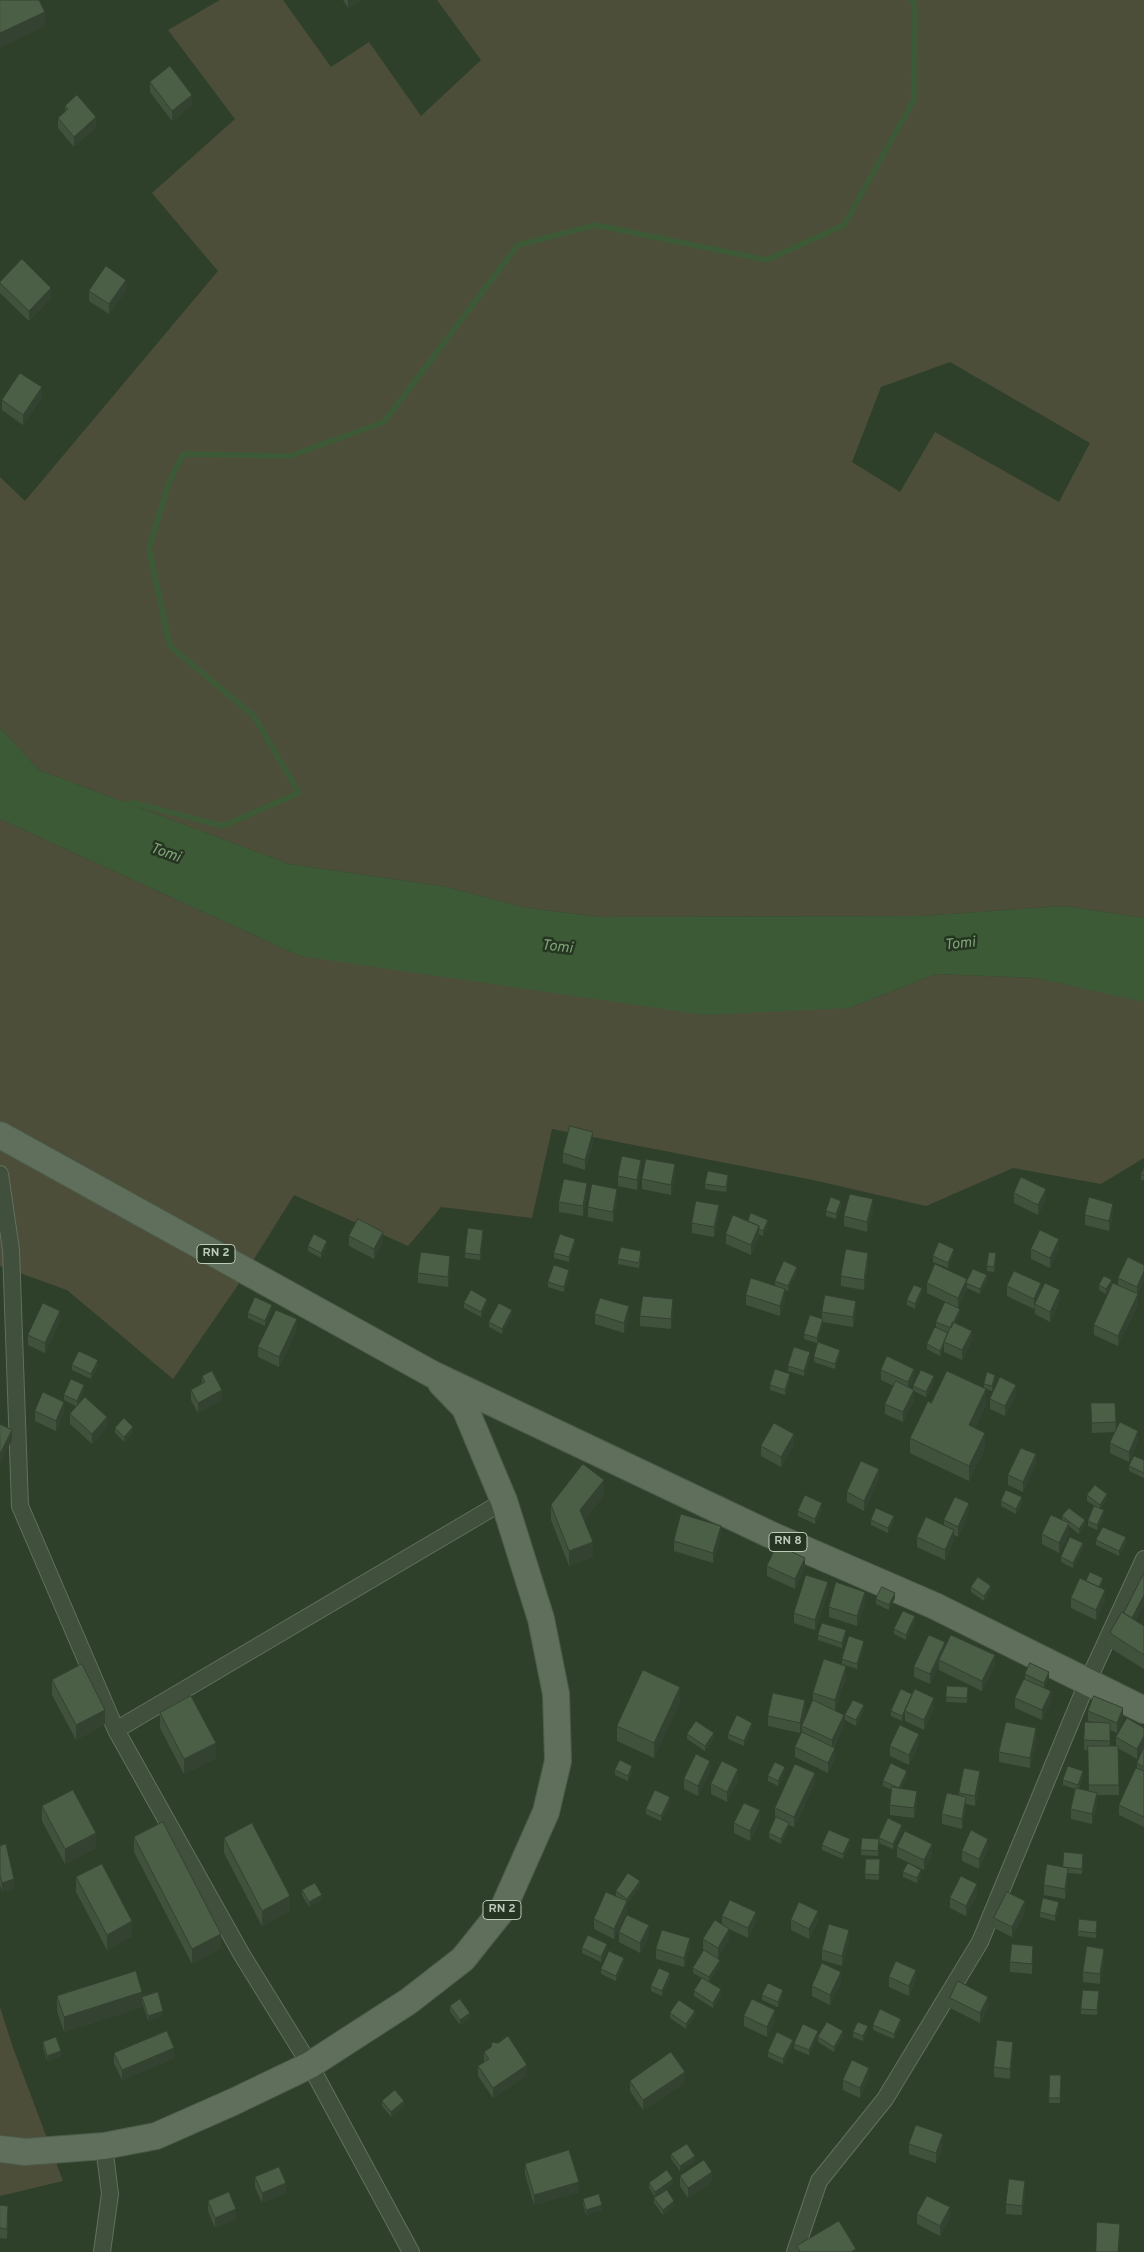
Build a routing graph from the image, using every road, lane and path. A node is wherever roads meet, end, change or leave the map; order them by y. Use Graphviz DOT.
graph roads {
  1 [pos="0,1134"];
  2 [pos="0,1174"];
  3 [pos="432,1374"];
  4 [pos="504,1501"];
  5 [pos="1144,1559"];
  6 [pos="1087,1683"];
  7 [pos="1144,1710"];
  8 [pos="116,1730"];
  9 [pos="310,2066"];
  10 [pos="104,2146"];
  11 [pos="0,2149"];
  12 [pos="102,2252"];
  13 [pos="411,2252"];
  14 [pos="795,2252"];
  1 -- 3 [label="main road, RN 2"];
  2 -- 8 [label="street"];
  3 -- 4 [label="main road, RN 2"];
  3 -- 6 [label="main road, RN 8"];
  4 -- 8 [label="street"];
  4 -- 9 [label="main road, RN 2"];
  5 -- 6 [label="street"];
  6 -- 7 [label="main road, RN 8"];
  6 -- 14 [label="street"];
  8 -- 9 [label="street"];
  9 -- 10 [label="main road, RN 2"];
  9 -- 13 [label="street"];
  10 -- 11 [label="main road, RN 2"];
  10 -- 12 [label="street"];
}
